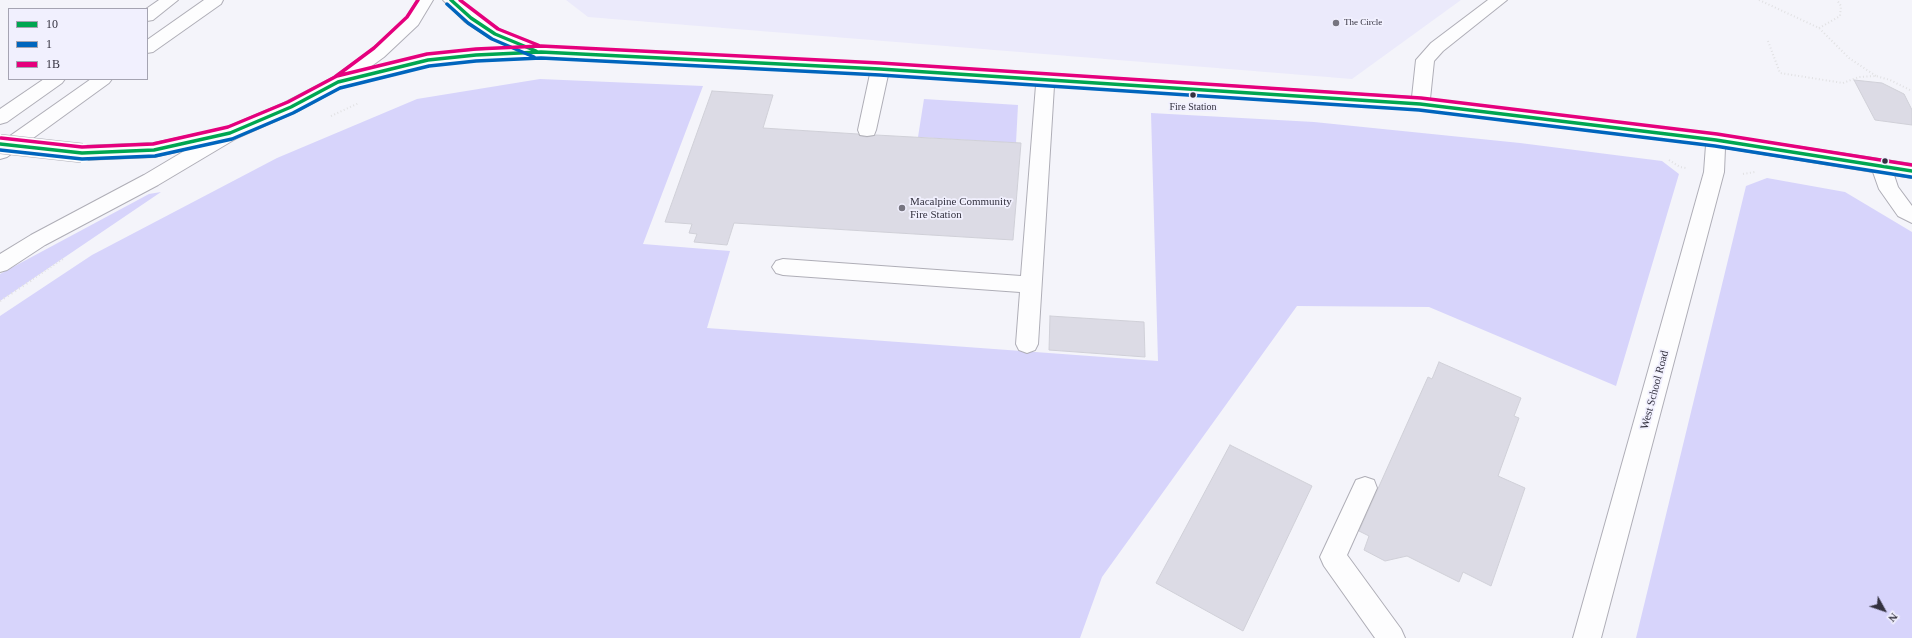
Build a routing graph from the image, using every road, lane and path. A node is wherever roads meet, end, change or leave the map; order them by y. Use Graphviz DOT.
graph roads {
  1 [pos="170,0"];
  2 [pos="215,0"];
  3 [pos="425,0"];
  4 [pos="451,0"];
  5 [pos="1499,0"];
  6 [pos="1759,0"];
  7 [pos="1837,0"];
  8 [pos="148,15"];
  9 [pos="1819,28"];
  10 [pos="1768,41"];
  11 [pos="148,47"];
  12 [pos="541,52"];
  13 [pos="880,69"];
  14 [pos="1876,76"];
  15 [pos="55,80"];
  16 [pos="102,80"];
  17 [pos="1045,81"];
  18 [pos="338,82"];
  19 [pos="1912,91"];
  20 [pos="363,102"];
  21 [pos="1420,104"];
  22 [pos="0,118"];
  23 [pos="327,118"];
  24 [pos="867,130"];
  25 [pos="230,133"];
  26 [pos="1716,140"];
  27 [pos="0,144"];
  28 [pos="0,152"];
  29 [pos="1668,160"];
  30 [pos="1881,166"];
  31 [pos="1757,171"];
  32 [pos="1912,171"];
  33 [pos="1714,172"];
  34 [pos="1912,216"];
  35 [pos="0,264"];
  36 [pos="783,267"];
  37 [pos="1031,285"];
  38 [pos="1028,344"];
  39 [pos="1365,488"];
  40 [pos="1391,638"];
  41 [pos="1588,638"];
  1 -- 8 [label="main road"];
  2 -- 11 [label="main road"];
  3 -- 18 [label="main road"];
  4 -- 12 [label="main road"];
  5 -- 21 [label="main road"];
  6 -- 9 [label="path"];
  7 -- 9 [label="path"];
  9 -- 14 [label="path"];
  10 -- 14 [label="path"];
  12 -- 13 [label="main road"];
  12 -- 18 [label="main road"];
  13 -- 17 [label="main road"];
  13 -- 24 [label="main road"];
  14 -- 19 [label="path"];
  15 -- 22 [label="main road"];
  16 -- 28 [label="main road"];
  17 -- 21 [label="main road"];
  17 -- 37 [label="main road"];
  18 -- 25 [label="main road"];
  20 -- 23 [label="path"];
  21 -- 26 [label="main road"];
  25 -- 27 [label="main road, bridge"];
  25 -- 35 [label="main road"];
  26 -- 30 [label="main road"];
  26 -- 33 [label="main road, West School Road"];
  29 -- 33 [label="path"];
  30 -- 32 [label="main road"];
  30 -- 34 [label="main road"];
  31 -- 33 [label="path"];
  33 -- 41 [label="main road, West School Road"];
  36 -- 37 [label="main road"];
  37 -- 38 [label="main road"];
  39 -- 40 [label="main road"];
}
